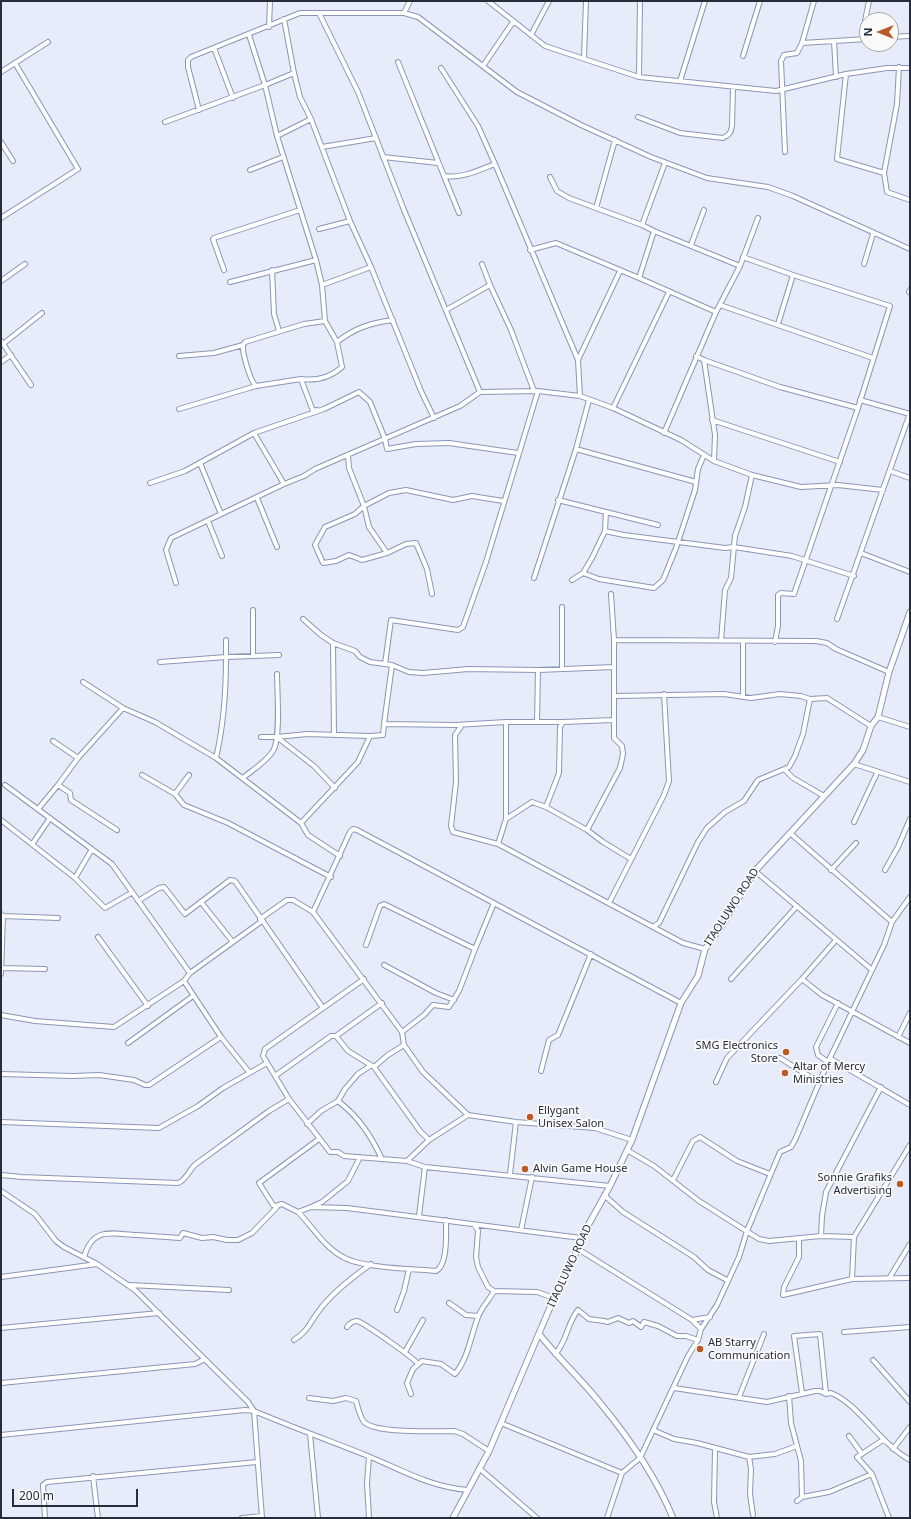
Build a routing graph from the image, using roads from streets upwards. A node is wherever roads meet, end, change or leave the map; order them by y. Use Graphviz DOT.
graph roads {
  1 [pos="270,1"];
  2 [pos="410,1"];
  3 [pos="488,1"];
  4 [pos="549,1"];
  5 [pos="586,1"];
  6 [pos="640,1"];
  7 [pos="705,1"];
  8 [pos="760,1"];
  9 [pos="814,1"];
  10 [pos="868,1"];
  11 [pos="866,12"];
  12 [pos="319,13"];
  13 [pos="404,14"];
  14 [pos="284,19"];
  15 [pos="513,22"];
  16 [pos="270,27"];
  17 [pos="249,35"];
  18 [pos="530,35"];
  19 [pos="909,36"];
  20 [pos="899,37"];
  21 [pos="859,39"];
  22 [pos="834,41"];
  23 [pos="48,42"];
  24 [pos="802,43"];
  25 [pos="214,48"];
  26 [pos="743,56"];
  27 [pos="584,58"];
  28 [pos="398,62"];
  29 [pos="15,63"];
  30 [pos="483,66"];
  31 [pos="898,67"];
  32 [pos="441,68"];
  33 [pos="910,68"];
  34 [pos="1,72"];
  35 [pos="294,73"];
  36 [pos="846,74"];
  37 [pos="639,77"];
  38 [pos="836,77"];
  39 [pos="680,81"];
  40 [pos="265,85"];
  41 [pos="733,87"];
  42 [pos="782,90"];
  43 [pos="233,98"];
  44 [pos="200,110"];
  45 [pos="638,117"];
  46 [pos="311,119"];
  47 [pos="165,122"];
  48 [pos="277,136"];
  49 [pos="376,138"];
  50 [pos="615,140"];
  51 [pos="1,142"];
  52 [pos="322,147"];
  53 [pos="786,152"];
  54 [pos="283,157"];
  55 [pos="383,158"];
  56 [pos="13,161"];
  57 [pos="438,163"];
  58 [pos="665,163"];
  59 [pos="495,164"];
  60 [pos="250,170"];
  61 [pos="884,173"];
  62 [pos="444,176"];
  63 [pos="550,177"];
  64 [pos="910,200"];
  65 [pos="596,208"];
  66 [pos="300,210"];
  67 [pos="704,210"];
  68 [pos="459,213"];
  69 [pos="1,218"];
  70 [pos="758,218"];
  71 [pos="350,220"];
  72 [pos="642,225"];
  73 [pos="319,229"];
  74 [pos="654,231"];
  75 [pos="873,234"];
  76 [pos="691,245"];
  77 [pos="910,249"];
  78 [pos="530,250"];
  79 [pos="743,256"];
  80 [pos="316,260"];
  81 [pos="25,264"];
  82 [pos="482,264"];
  83 [pos="864,264"];
  84 [pos="740,266"];
  85 [pos="372,267"];
  86 [pos="224,270"];
  87 [pos="272,270"];
  88 [pos="620,271"];
  89 [pos="794,275"];
  90 [pos="639,278"];
  91 [pos="1,281"];
  92 [pos="230,282"];
  93 [pos="322,285"];
  94 [pos="490,285"];
  95 [pos="669,292"];
  96 [pos="720,305"];
  97 [pos="446,310"];
  98 [pos="42,312"];
  99 [pos="716,312"];
  100 [pos="393,320"];
  101 [pos="325,321"];
  102 [pos="778,324"];
  103 [pos="279,332"];
  104 [pos="2,342"];
  105 [pos="337,342"];
  106 [pos="243,345"];
  107 [pos="11,355"];
  108 [pos="179,356"];
  109 [pos="696,356"];
  110 [pos="873,358"];
  111 [pos="578,360"];
  112 [pos="704,360"];
  113 [pos="1,362"];
  114 [pos="302,379"];
  115 [pos="31,385"];
  116 [pos="256,386"];
  117 [pos="536,391"];
  118 [pos="480,392"];
  119 [pos="580,396"];
  120 [pos="589,400"];
  121 [pos="860,400"];
  122 [pos="324,408"];
  123 [pos="613,408"];
  124 [pos="858,408"];
  125 [pos="179,409"];
  126 [pos="910,414"];
  127 [pos="434,418"];
  128 [pos="712,420"];
  129 [pos="254,433"];
  130 [pos="664,433"];
  131 [pos="385,439"];
  132 [pos="576,449"];
  133 [pos="518,453"];
  134 [pos="704,455"];
  135 [pos="348,456"];
  136 [pos="714,461"];
  137 [pos="840,462"];
  138 [pos="200,463"];
  139 [pos="890,472"];
  140 [pos="752,475"];
  141 [pos="910,478"];
  142 [pos="696,482"];
  143 [pos="150,483"];
  144 [pos="284,484"];
  145 [pos="832,485"];
  146 [pos="883,490"];
  147 [pos="257,498"];
  148 [pos="558,500"];
  149 [pos="503,501"];
  150 [pos="364,506"];
  151 [pos="606,512"];
  152 [pos="220,514"];
  153 [pos="208,521"];
  154 [pos="658,525"];
  155 [pos="605,530"];
  156 [pos="678,542"];
  157 [pos="277,547"];
  158 [pos="734,547"];
  159 [pos="387,553"];
  160 [pos="861,553"];
  161 [pos="222,556"];
  162 [pos="805,561"];
  163 [pos="583,572"];
  164 [pos="910,572"];
  165 [pos="854,576"];
  166 [pos="534,578"];
  167 [pos="572,580"];
  168 [pos="176,583"];
  169 [pos="432,594"];
  170 [pos="611,594"];
  171 [pos="562,607"];
  172 [pos="253,610"];
  173 [pos="910,612"];
  174 [pos="303,619"];
  175 [pos="837,619"];
  176 [pos="226,640"];
  177 [pos="614,640"];
  178 [pos="721,641"];
  179 [pos="744,642"];
  180 [pos="775,642"];
  181 [pos="333,643"];
  182 [pos="279,655"];
  183 [pos="226,656"];
  184 [pos="253,656"];
  185 [pos="160,662"];
  186 [pos="385,664"];
  187 [pos="392,665"];
  188 [pos="614,667"];
  189 [pos="562,669"];
  190 [pos="538,670"];
  191 [pos="889,672"];
  192 [pos="277,674"];
  193 [pos="83,682"];
  194 [pos="664,694"];
  195 [pos="615,696"];
  196 [pos="743,697"];
  197 [pos="810,699"];
  198 [pos="123,708"];
  199 [pos="878,717"];
  200 [pos="614,720"];
  201 [pos="506,722"];
  202 [pos="537,722"];
  203 [pos="564,722"];
  204 [pos="384,724"];
  205 [pos="462,725"];
  206 [pos="871,726"];
  207 [pos="910,727"];
  208 [pos="334,735"];
  209 [pos="370,736"];
  210 [pos="261,737"];
  211 [pos="277,738"];
  212 [pos="53,741"];
  213 [pos="78,758"];
  214 [pos="216,758"];
  215 [pos="854,764"];
  216 [pos="785,770"];
  217 [pos="877,773"];
  218 [pos="142,775"];
  219 [pos="189,775"];
  220 [pos="244,778"];
  221 [pos="910,782"];
  222 [pos="5,785"];
  223 [pos="58,785"];
  224 [pos="335,788"];
  225 [pos="175,794"];
  226 [pos="824,796"];
  227 [pos="546,807"];
  228 [pos="38,809"];
  229 [pos="50,818"];
  230 [pos="506,819"];
  231 [pos="1,820"];
  232 [pos="910,820"];
  233 [pos="854,822"];
  234 [pos="301,823"];
  235 [pos="117,830"];
  236 [pos="587,830"];
  237 [pos="790,832"];
  238 [pos="33,843"];
  239 [pos="856,843"];
  240 [pos="498,844"];
  241 [pos="92,849"];
  242 [pos="340,856"];
  243 [pos="631,859"];
  244 [pos="831,870"];
  245 [pos="885,870"];
  246 [pos="755,871"];
  247 [pos="331,877"];
  248 [pos="75,878"];
  249 [pos="131,893"];
  250 [pos="910,897"];
  251 [pos="138,901"];
  252 [pos="201,902"];
  253 [pos="494,903"];
  254 [pos="609,903"];
  255 [pos="796,906"];
  256 [pos="313,912"];
  257 [pos="2,915"];
  258 [pos="58,918"];
  259 [pos="261,920"];
  260 [pos="892,922"];
  261 [pos="654,926"];
  262 [pos="98,937"];
  263 [pos="836,940"];
  264 [pos="232,941"];
  265 [pos="366,945"];
  266 [pos="475,949"];
  267 [pos="705,949"];
  268 [pos="591,954"];
  269 [pos="1,965"];
  270 [pos="384,965"];
  271 [pos="45,969"];
  272 [pos="871,969"];
  273 [pos="190,973"];
  274 [pos="1,974"];
  275 [pos="364,979"];
  276 [pos="731,979"];
  277 [pos="802,979"];
  278 [pos="184,981"];
  279 [pos="193,996"];
  280 [pos="454,1000"];
  281 [pos="682,1003"];
  282 [pos="838,1003"];
  283 [pos="382,1004"];
  284 [pos="148,1006"];
  285 [pos="323,1008"];
  286 [pos="852,1011"];
  287 [pos="910,1013"];
  288 [pos="1,1015"];
  289 [pos="402,1032"];
  290 [pos="336,1036"];
  291 [pos="221,1037"];
  292 [pos="898,1037"];
  293 [pos="128,1043"];
  294 [pos="910,1043"];
  295 [pos="404,1045"];
  296 [pos="780,1058"];
  297 [pos="830,1061"];
  298 [pos="267,1063"];
  299 [pos="372,1066"];
  300 [pos="541,1071"];
  301 [pos="249,1072"];
  302 [pos="1,1074"];
  303 [pos="275,1076"];
  304 [pos="716,1082"];
  305 [pos="820,1084"];
  306 [pos="881,1087"];
  307 [pos="289,1099"];
  308 [pos="338,1101"];
  309 [pos="910,1105"];
  310 [pos="468,1115"];
  311 [pos="1,1122"];
  312 [pos="516,1122"];
  313 [pos="307,1124"];
  314 [pos="319,1139"];
  315 [pos="430,1140"];
  316 [pos="632,1140"];
  317 [pos="910,1145"];
  318 [pos="627,1150"];
  319 [pos="360,1157"];
  320 [pos="382,1159"];
  321 [pos="406,1161"];
  322 [pos="425,1167"];
  323 [pos="510,1174"];
  324 [pos="770,1174"];
  325 [pos="1,1175"];
  326 [pos="532,1177"];
  327 [pos="673,1180"];
  328 [pos="610,1186"];
  329 [pos="1,1191"];
  330 [pos="604,1195"];
  331 [pos="275,1206"];
  332 [pos="311,1207"];
  333 [pos="298,1212"];
  334 [pos="419,1216"];
  335 [pos="446,1220"];
  336 [pos="475,1225"];
  337 [pos="521,1230"];
  338 [pos="747,1231"];
  339 [pos="821,1236"];
  340 [pos="854,1237"];
  341 [pos="581,1238"];
  342 [pos="800,1238"];
  343 [pos="910,1244"];
  344 [pos="578,1249"];
  345 [pos="84,1257"];
  346 [pos="97,1264"];
  347 [pos="371,1264"];
  348 [pos="409,1269"];
  349 [pos="1,1276"];
  350 [pos="890,1278"];
  351 [pos="910,1278"];
  352 [pos="852,1279"];
  353 [pos="727,1280"];
  354 [pos="129,1285"];
  355 [pos="229,1290"];
  356 [pos="494,1291"];
  357 [pos="554,1298"];
  358 [pos="449,1303"];
  359 [pos="397,1310"];
  360 [pos="159,1313"];
  361 [pos="478,1316"];
  362 [pos="710,1318"];
  363 [pos="423,1320"];
  364 [pos="692,1320"];
  365 [pos="347,1327"];
  366 [pos="910,1327"];
  367 [pos="1,1328"];
  368 [pos="701,1329"];
  369 [pos="844,1332"];
  370 [pos="764,1334"];
  371 [pos="540,1335"];
  372 [pos="294,1340"];
  373 [pos="698,1340"];
  374 [pos="405,1352"];
  375 [pos="556,1354"];
  376 [pos="205,1359"];
  377 [pos="873,1360"];
  378 [pos="418,1364"];
  379 [pos="1,1383"];
  380 [pos="674,1388"];
  381 [pos="802,1393"];
  382 [pos="411,1394"];
  383 [pos="826,1394"];
  384 [pos="739,1396"];
  385 [pos="789,1396"];
  386 [pos="309,1398"];
  387 [pos="910,1402"];
  388 [pos="254,1411"];
  389 [pos="501,1423"];
  390 [pos="910,1427"];
  391 [pos="653,1430"];
  392 [pos="310,1434"];
  393 [pos="1,1435"];
  394 [pos="849,1436"];
  395 [pos="883,1440"];
  396 [pos="797,1446"];
  397 [pos="715,1449"];
  398 [pos="893,1449"];
  399 [pos="489,1450"];
  400 [pos="862,1454"];
  401 [pos="369,1457"];
  402 [pos="749,1457"];
  403 [pos="640,1458"];
  404 [pos="910,1460"];
  405 [pos="257,1462"];
  406 [pos="479,1468"];
  407 [pos="622,1473"];
  408 [pos="872,1474"];
  409 [pos="93,1476"];
  410 [pos="468,1490"];
  411 [pos="802,1497"];
  412 [pos="797,1501"];
  413 [pos="753,1515"];
  414 [pos="262,1517"];
  415 [pos="45,1518"];
  416 [pos="98,1518"];
  417 [pos="242,1518"];
  418 [pos="318,1518"];
  419 [pos="369,1518"];
  420 [pos="453,1518"];
  421 [pos="537,1518"];
  422 [pos="607,1518"];
  423 [pos="673,1518"];
  424 [pos="717,1518"];
  425 [pos="889,1518"];
  1 -- 16 [label="street"];
  2 -- 13 [label="street"];
  3 -- 15 [label="street"];
  4 -- 18 [label="street"];
  5 -- 27 [label="street"];
  6 -- 37 [label="street"];
  7 -- 39 [label="street"];
  8 -- 26 [label="street"];
  9 -- 24 [label="street"];
  10 -- 11 [label="street"];
  12 -- 13 [label="street"];
  12 -- 14 [label="street"];
  12 -- 49 [label="street"];
  13 -- 30 [label="street"];
  14 -- 16 [label="street"];
  14 -- 35 [label="street"];
  15 -- 18 [label="street"];
  15 -- 30 [label="street"];
  16 -- 17 [label="street"];
  17 -- 25 [label="street"];
  17 -- 40 [label="street"];
  18 -- 27 [label="street"];
  19 -- 20 [label="street"];
  21 -- 22 [label="street"];
  22 -- 24 [label="street"];
  22 -- 38 [label="street"];
  23 -- 29 [label="street"];
  24 -- 42 [label="street"];
  25 -- 43 [label="street"];
  25 -- 44 [label="street"];
  27 -- 37 [label="street"];
  28 -- 57 [label="street"];
  29 -- 34 [label="street"];
  29 -- 69 [label="street"];
  30 -- 50 [label="street"];
  31 -- 33 [label="street"];
  31 -- 36 [label="street"];
  31 -- 61 [label="street"];
  32 -- 59 [label="street"];
  35 -- 40 [label="street"];
  35 -- 46 [label="street"];
  36 -- 38 [label="street"];
  36 -- 61 [label="street"];
  37 -- 39 [label="street"];
  38 -- 42 [label="street"];
  39 -- 41 [label="street"];
  40 -- 43 [label="street"];
  40 -- 48 [label="street"];
  41 -- 42 [label="street"];
  41 -- 45 [label="street"];
  42 -- 53 [label="street"];
  43 -- 44 [label="street"];
  44 -- 47 [label="street"];
  46 -- 48 [label="street"];
  46 -- 52 [label="street"];
  48 -- 54 [label="street"];
  49 -- 52 [label="street"];
  49 -- 55 [label="street"];
  50 -- 58 [label="street"];
  50 -- 65 [label="street"];
  51 -- 56 [label="street"];
  52 -- 71 [label="street"];
  54 -- 60 [label="street"];
  54 -- 66 [label="street"];
  55 -- 57 [label="street"];
  55 -- 97 [label="street"];
  57 -- 62 [label="street"];
  58 -- 72 [label="street"];
  58 -- 75 [label="street"];
  59 -- 62 [label="street"];
  59 -- 78 [label="street"];
  61 -- 64 [label="street"];
  62 -- 68 [label="street"];
  63 -- 65 [label="street"];
  65 -- 72 [label="street"];
  66 -- 80 [label="street"];
  66 -- 86 [label="street"];
  67 -- 76 [label="street"];
  70 -- 79 [label="street"];
  71 -- 73 [label="street"];
  71 -- 85 [label="street"];
  72 -- 74 [label="street"];
  74 -- 76 [label="street"];
  74 -- 90 [label="street"];
  75 -- 77 [label="street"];
  75 -- 83 [label="street"];
  76 -- 84 [label="street"];
  78 -- 88 [label="street"];
  78 -- 111 [label="street"];
  79 -- 84 [label="street"];
  79 -- 89 [label="street"];
  80 -- 87 [label="street"];
  80 -- 93 [label="street"];
  81 -- 91 [label="street"];
  82 -- 94 [label="street"];
  84 -- 96 [label="street"];
  85 -- 93 [label="street"];
  85 -- 100 [label="street"];
  87 -- 92 [label="street"];
  87 -- 103 [label="street"];
  88 -- 90 [label="street"];
  88 -- 111 [label="street"];
  89 -- 102 [label="street"];
  89 -- 110 [label="street"];
  90 -- 95 [label="street"];
  93 -- 101 [label="street"];
  94 -- 97 [label="street"];
  94 -- 117 [label="street"];
  95 -- 99 [label="street"];
  95 -- 123 [label="street"];
  96 -- 99 [label="street"];
  96 -- 102 [label="street"];
  97 -- 118 [label="street"];
  98 -- 104 [label="street"];
  99 -- 109 [label="street"];
  100 -- 105 [label="street"];
  100 -- 127 [label="street"];
  101 -- 103 [label="street"];
  101 -- 105 [label="street"];
  102 -- 110 [label="street"];
  103 -- 106 [label="street"];
  104 -- 107 [label="street"];
  105 -- 114 [label="street"];
  106 -- 108 [label="street"];
  106 -- 116 [label="street"];
  107 -- 113 [label="street"];
  107 -- 115 [label="street"];
  109 -- 112 [label="street"];
  109 -- 130 [label="street"];
  110 -- 121 [label="street"];
  111 -- 119 [label="street"];
  112 -- 124 [label="street"];
  112 -- 128 [label="street"];
  114 -- 116 [label="street"];
  114 -- 122 [label="street"];
  116 -- 125 [label="street"];
  117 -- 118 [label="street"];
  117 -- 119 [label="street"];
  117 -- 133 [label="street"];
  118 -- 127 [label="street"];
  119 -- 120 [label="street"];
  120 -- 123 [label="street"];
  120 -- 132 [label="street"];
  121 -- 124 [label="street"];
  121 -- 126 [label="street"];
  122 -- 129 [label="street"];
  122 -- 131 [label="street"];
  123 -- 130 [label="street"];
  124 -- 137 [label="street"];
  126 -- 139 [label="street"];
  127 -- 131 [label="street"];
  128 -- 136 [label="street"];
  128 -- 137 [label="street"];
  129 -- 138 [label="street"];
  129 -- 144 [label="street"];
  130 -- 134 [label="street"];
  131 -- 133 [label="street"];
  131 -- 135 [label="street"];
  132 -- 142 [label="street"];
  132 -- 148 [label="street"];
  133 -- 149 [label="street"];
  134 -- 136 [label="street"];
  134 -- 142 [label="street"];
  135 -- 144 [label="street"];
  135 -- 150 [label="street"];
  136 -- 140 [label="street"];
  137 -- 145 [label="street"];
  138 -- 143 [label="street"];
  138 -- 152 [label="street"];
  139 -- 141 [label="street"];
  139 -- 146 [label="street"];
  140 -- 145 [label="street"];
  140 -- 158 [label="street"];
  142 -- 156 [label="street"];
  144 -- 147 [label="street"];
  145 -- 146 [label="street"];
  145 -- 162 [label="street"];
  146 -- 160 [label="street"];
  147 -- 152 [label="street"];
  147 -- 157 [label="street"];
  148 -- 151 [label="street"];
  148 -- 166 [label="street"];
  149 -- 150 [label="street"];
  149 -- 186 [label="street"];
  150 -- 159 [label="street"];
  150 -- 159 [label="street"];
  151 -- 154 [label="street"];
  151 -- 155 [label="street"];
  152 -- 153 [label="street"];
  153 -- 161 [label="street"];
  153 -- 168 [label="street"];
  155 -- 156 [label="street"];
  155 -- 163 [label="street"];
  156 -- 158 [label="street"];
  156 -- 163 [label="street"];
  158 -- 162 [label="street"];
  158 -- 178 [label="street"];
  159 -- 169 [label="street"];
  160 -- 164 [label="street"];
  160 -- 165 [label="street"];
  162 -- 165 [label="street"];
  162 -- 180 [label="street"];
  163 -- 167 [label="street"];
  165 -- 175 [label="street"];
  170 -- 177 [label="street"];
  171 -- 189 [label="street"];
  172 -- 184 [label="street"];
  173 -- 191 [label="street, ITAOLUWO ROAD"];
  174 -- 181 [label="street"];
  176 -- 183 [label="street"];
  177 -- 178 [label="street"];
  177 -- 188 [label="street"];
  178 -- 179 [label="street"];
  179 -- 180 [label="street"];
  179 -- 196 [label="street"];
  180 -- 191 [label="street"];
  181 -- 186 [label="street"];
  181 -- 208 [label="street"];
  182 -- 184 [label="street"];
  183 -- 184 [label="street"];
  183 -- 185 [label="street"];
  183 -- 214 [label="street"];
  186 -- 187 [label="street"];
  187 -- 190 [label="street"];
  187 -- 204 [label="street"];
  188 -- 189 [label="street"];
  188 -- 195 [label="street"];
  189 -- 190 [label="street"];
  190 -- 202 [label="street"];
  191 -- 199 [label="street, ITAOLUWO ROAD"];
  192 -- 211 [label="street"];
  193 -- 198 [label="street"];
  194 -- 195 [label="street"];
  194 -- 196 [label="street"];
  194 -- 243 [label="street"];
  195 -- 200 [label="street"];
  196 -- 197 [label="street"];
  197 -- 206 [label="street"];
  197 -- 216 [label="street"];
  198 -- 213 [label="street"];
  198 -- 214 [label="street"];
  199 -- 206 [label="street, ITAOLUWO ROAD"];
  199 -- 207 [label="street"];
  200 -- 203 [label="street"];
  200 -- 236 [label="street"];
  201 -- 202 [label="street"];
  201 -- 205 [label="street"];
  201 -- 230 [label="street"];
  202 -- 203 [label="street"];
  203 -- 227 [label="street"];
  204 -- 205 [label="street"];
  204 -- 209 [label="street"];
  205 -- 240 [label="street"];
  206 -- 215 [label="street, ITAOLUWO ROAD"];
  208 -- 209 [label="street"];
  208 -- 211 [label="street"];
  209 -- 224 [label="street"];
  210 -- 211 [label="street"];
  211 -- 220 [label="street"];
  211 -- 224 [label="street"];
  212 -- 213 [label="street"];
  213 -- 223 [label="street"];
  214 -- 220 [label="street"];
  215 -- 217 [label="street"];
  215 -- 226 [label="street, ITAOLUWO ROAD"];
  216 -- 226 [label="street"];
  216 -- 261 [label="street"];
  217 -- 221 [label="street"];
  217 -- 233 [label="street"];
  218 -- 225 [label="street"];
  219 -- 225 [label="street"];
  220 -- 234 [label="street"];
  222 -- 228 [label="street"];
  223 -- 228 [label="street"];
  223 -- 235 [label="street"];
  224 -- 234 [label="street"];
  225 -- 247 [label="street"];
  226 -- 237 [label="street, ITAOLUWO ROAD"];
  227 -- 230 [label="street"];
  227 -- 236 [label="street"];
  228 -- 229 [label="street"];
  229 -- 238 [label="street"];
  229 -- 241 [label="street"];
  230 -- 240 [label="street"];
  231 -- 238 [label="street"];
  232 -- 245 [label="street"];
  234 -- 242 [label="street"];
  236 -- 243 [label="street"];
  237 -- 244 [label="street"];
  237 -- 246 [label="street, ITAOLUWO ROAD"];
  238 -- 248 [label="street"];
  239 -- 244 [label="street"];
  240 -- 254 [label="street"];
  241 -- 248 [label="street"];
  241 -- 249 [label="street"];
  242 -- 247 [label="street"];
  242 -- 253 [label="street"];
  243 -- 254 [label="street"];
  244 -- 260 [label="street"];
  246 -- 255 [label="street"];
  246 -- 267 [label="street, ITAOLUWO ROAD"];
  247 -- 256 [label="street"];
  248 -- 249 [label="street"];
  249 -- 251 [label="street"];
  250 -- 260 [label="street"];
  251 -- 252 [label="street"];
  251 -- 273 [label="street"];
  252 -- 259 [label="street"];
  252 -- 264 [label="street"];
  253 -- 266 [label="street"];
  253 -- 268 [label="street"];
  254 -- 261 [label="street"];
  255 -- 263 [label="street"];
  255 -- 276 [label="street"];
  256 -- 259 [label="street"];
  256 -- 275 [label="street"];
  257 -- 258 [label="street"];
  257 -- 269 [label="street"];
  259 -- 264 [label="street"];
  259 -- 285 [label="street"];
  260 -- 272 [label="street"];
  261 -- 267 [label="street"];
  262 -- 284 [label="street"];
  263 -- 272 [label="street"];
  263 -- 277 [label="street"];
  264 -- 273 [label="street"];
  265 -- 266 [label="street"];
  266 -- 280 [label="street"];
  267 -- 281 [label="street, ITAOLUWO ROAD"];
  268 -- 281 [label="street"];
  268 -- 300 [label="street"];
  269 -- 271 [label="street"];
  269 -- 274 [label="street"];
  270 -- 280 [label="street"];
  272 -- 286 [label="street"];
  273 -- 278 [label="street"];
  275 -- 283 [label="street"];
  275 -- 285 [label="street"];
  277 -- 282 [label="street"];
  277 -- 304 [label="street"];
  278 -- 279 [label="street"];
  278 -- 284 [label="street"];
  279 -- 291 [label="street"];
  279 -- 293 [label="street"];
  280 -- 289 [label="street"];
  281 -- 316 [label="street, ITAOLUWO ROAD"];
  282 -- 286 [label="street"];
  282 -- 297 [label="street"];
  283 -- 289 [label="street"];
  283 -- 290 [label="street"];
  284 -- 288 [label="street"];
  285 -- 298 [label="street"];
  286 -- 292 [label="street"];
  286 -- 297 [label="street"];
  287 -- 292 [label="street"];
  289 -- 295 [label="street"];
  290 -- 299 [label="street"];
  290 -- 303 [label="street"];
  291 -- 301 [label="street"];
  291 -- 302 [label="street"];
  292 -- 294 [label="street"];
  295 -- 299 [label="street"];
  295 -- 310 [label="street"];
  296 -- 305 [label="street"];
  297 -- 305 [label="street"];
  297 -- 306 [label="street"];
  298 -- 301 [label="street"];
  298 -- 303 [label="street"];
  299 -- 308 [label="street"];
  299 -- 315 [label="street"];
  301 -- 311 [label="street"];
  303 -- 307 [label="street"];
  305 -- 324 [label="street"];
  306 -- 309 [label="street"];
  306 -- 339 [label="street"];
  307 -- 313 [label="street"];
  307 -- 325 [label="street"];
  308 -- 313 [label="street"];
  308 -- 320 [label="street"];
  310 -- 312 [label="street"];
  310 -- 315 [label="street"];
  312 -- 316 [label="street"];
  312 -- 323 [label="street"];
  313 -- 314 [label="street"];
  314 -- 319 [label="street"];
  314 -- 331 [label="street"];
  315 -- 321 [label="street"];
  316 -- 318 [label="street, ITAOLUWO ROAD"];
  317 -- 340 [label="street"];
  318 -- 327 [label="street"];
  318 -- 328 [label="street, ITAOLUWO ROAD"];
  319 -- 320 [label="street"];
  319 -- 332 [label="street"];
  320 -- 321 [label="street"];
  321 -- 322 [label="street"];
  322 -- 323 [label="street"];
  322 -- 334 [label="street"];
  323 -- 326 [label="street"];
  324 -- 327 [label="street"];
  324 -- 338 [label="street"];
  326 -- 328 [label="street"];
  326 -- 337 [label="street"];
  327 -- 338 [label="street"];
  328 -- 330 [label="street, ITAOLUWO ROAD"];
  329 -- 345 [label="street"];
  330 -- 341 [label="street, ITAOLUWO ROAD"];
  330 -- 353 [label="street"];
  331 -- 333 [label="street"];
  331 -- 345 [label="street"];
  332 -- 333 [label="street"];
  332 -- 334 [label="street"];
  333 -- 347 [label="street"];
  334 -- 335 [label="street"];
  335 -- 336 [label="street"];
  335 -- 348 [label="street"];
  336 -- 337 [label="street"];
  336 -- 356 [label="street"];
  337 -- 341 [label="street"];
  338 -- 342 [label="street"];
  338 -- 353 [label="street"];
  339 -- 340 [label="street"];
  339 -- 342 [label="street"];
  340 -- 352 [label="street"];
  341 -- 344 [label="street, ITAOLUWO ROAD"];
  342 -- 352 [label="street"];
  343 -- 350 [label="street"];
  344 -- 357 [label="street, ITAOLUWO ROAD"];
  344 -- 364 [label="street"];
  345 -- 346 [label="street"];
  346 -- 349 [label="street"];
  346 -- 354 [label="street"];
  347 -- 348 [label="street"];
  347 -- 372 [label="street"];
  348 -- 359 [label="street"];
  350 -- 351 [label="street"];
  350 -- 352 [label="street"];
  353 -- 362 [label="street"];
  354 -- 355 [label="street"];
  354 -- 360 [label="street"];
  356 -- 357 [label="street"];
  356 -- 361 [label="street"];
  357 -- 371 [label="street, ITAOLUWO ROAD"];
  358 -- 361 [label="street"];
  360 -- 367 [label="street"];
  360 -- 376 [label="street"];
  361 -- 378 [label="street"];
  362 -- 364 [label="street"];
  362 -- 368 [label="street"];
  363 -- 374 [label="street"];
  364 -- 368 [label="street"];
  365 -- 374 [label="street"];
  366 -- 369 [label="street"];
  368 -- 373 [label="street"];
  370 -- 384 [label="street"];
  371 -- 375 [label="street"];
  371 -- 389 [label="street, ITAOLUWO ROAD"];
  373 -- 375 [label="street"];
  373 -- 380 [label="street"];
  374 -- 378 [label="street"];
  375 -- 403 [label="street"];
  376 -- 379 [label="street"];
  376 -- 388 [label="street"];
  377 -- 387 [label="street"];
  378 -- 382 [label="street"];
  380 -- 384 [label="street"];
  380 -- 391 [label="street"];
  381 -- 383 [label="street"];
  381 -- 383 [label="street"];
  381 -- 385 [label="street"];
  383 -- 395 [label="street"];
  384 -- 385 [label="street"];
  385 -- 396 [label="street"];
  386 -- 399 [label="street"];
  388 -- 392 [label="street"];
  388 -- 393 [label="street"];
  388 -- 405 [label="street"];
  389 -- 399 [label="street, ITAOLUWO ROAD"];
  389 -- 407 [label="street"];
  390 -- 398 [label="street"];
  391 -- 397 [label="street"];
  391 -- 403 [label="street"];
  392 -- 401 [label="street"];
  392 -- 418 [label="street"];
  394 -- 400 [label="street"];
  395 -- 398 [label="street"];
  395 -- 400 [label="street"];
  396 -- 402 [label="street"];
  396 -- 411 [label="street"];
  397 -- 402 [label="street"];
  397 -- 424 [label="street"];
  398 -- 404 [label="street"];
  399 -- 406 [label="street, ITAOLUWO ROAD"];
  400 -- 408 [label="street"];
  401 -- 410 [label="street"];
  401 -- 419 [label="street"];
  402 -- 413 [label="street"];
  403 -- 407 [label="street"];
  403 -- 423 [label="street"];
  405 -- 409 [label="street"];
  405 -- 414 [label="street"];
  406 -- 410 [label="street, ITAOLUWO ROAD"];
  406 -- 421 [label="street"];
  407 -- 422 [label="street"];
  408 -- 411 [label="street"];
  408 -- 425 [label="street"];
  409 -- 415 [label="street"];
  409 -- 416 [label="street"];
  410 -- 420 [label="street, ITAOLUWO ROAD"];
  411 -- 412 [label="street"];
  414 -- 417 [label="street"];
}
